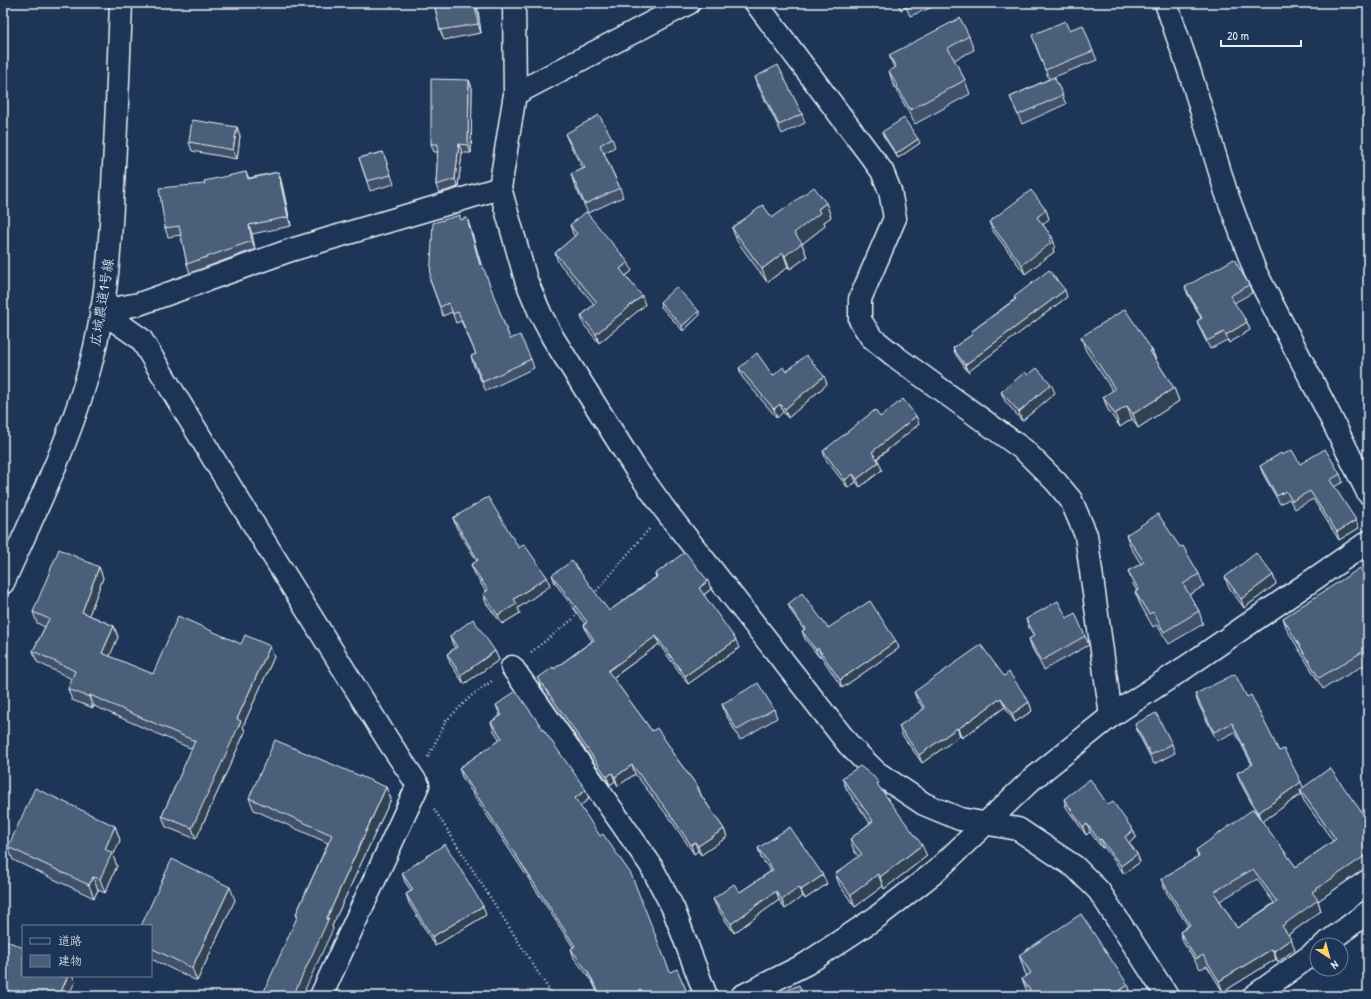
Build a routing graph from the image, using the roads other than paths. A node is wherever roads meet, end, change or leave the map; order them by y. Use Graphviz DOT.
graph roads {
  1 [pos="121,3"];
  2 [pos="514,3"];
  3 [pos="689,3"];
  4 [pos="756,3"];
  5 [pos="1166,3"];
  6 [pos="515,94"];
  7 [pos="500,188"];
  8 [pos="101,311"];
  9 [pos="1368,493"];
  10 [pos="1368,542"];
  11 [pos="3,584"];
  12 [pos="512,667"];
  13 [pos="1111,716"];
  14 [pos="986,823"];
  15 [pos="1368,912"];
  16 [pos="1335,937"];
  17 [pos="1309,957"];
  18 [pos="321,996"];
  19 [pos="706,996"];
  20 [pos="742,996"];
  21 [pos="1167,996"];
  22 [pos="1254,996"];
  1 -- 8 [label="street, 広域農道1号線"];
  2 -- 6 [label="street"];
  3 -- 6 [label="street"];
  4 -- 13 [label="street"];
  5 -- 9 [label="street"];
  6 -- 7 [label="street"];
  7 -- 8 [label="street"];
  7 -- 14 [label="street"];
  8 -- 11 [label="street, 広域農道1号線"];
  8 -- 18 [label="street"];
  10 -- 13 [label="street"];
  12 -- 19 [label="street"];
  13 -- 14 [label="street"];
  14 -- 20 [label="street"];
  14 -- 21 [label="street"];
  15 -- 16 [label="street"];
  17 -- 22 [label="street"];
}
